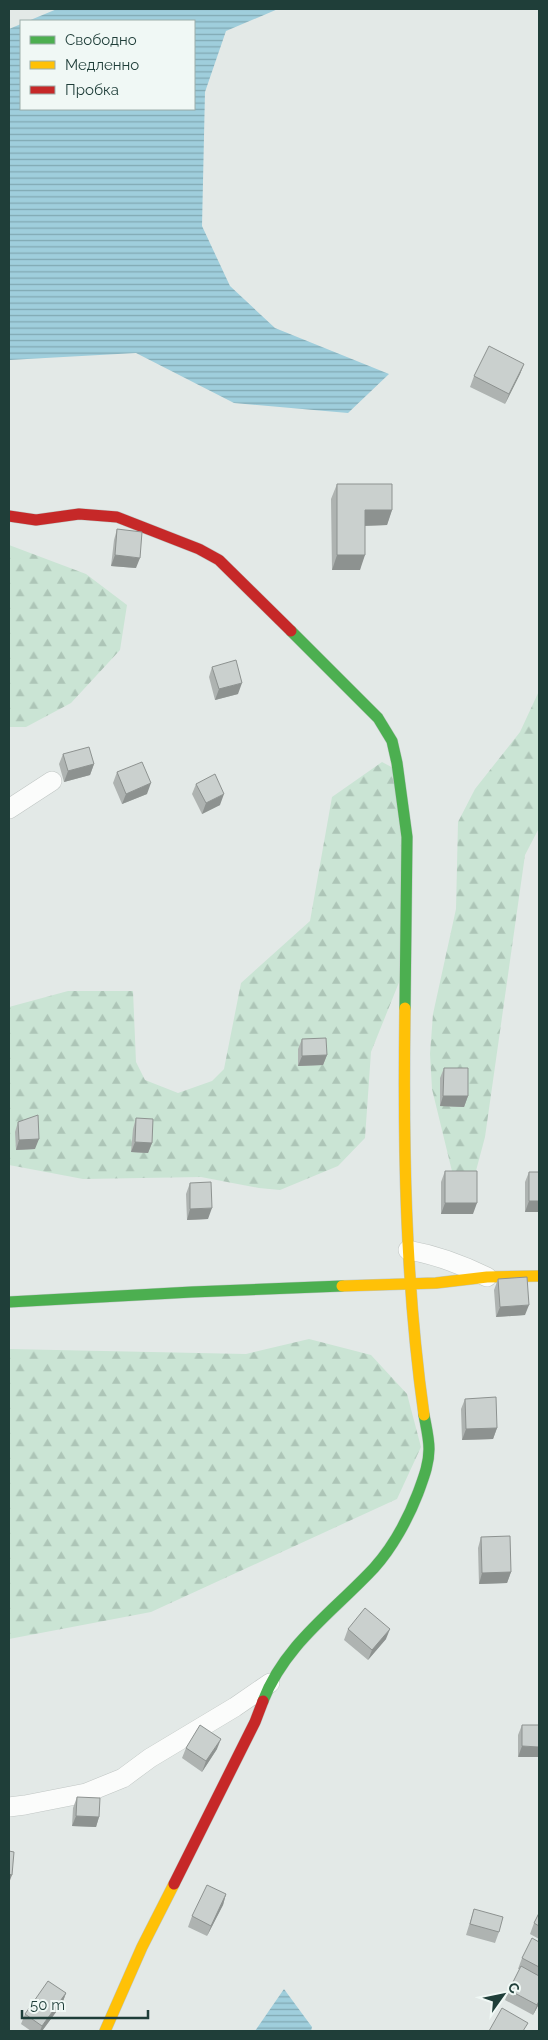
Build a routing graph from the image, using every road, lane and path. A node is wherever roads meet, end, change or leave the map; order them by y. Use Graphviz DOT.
graph roads {
  1 [pos="9,516"];
  2 [pos="52,781"];
  3 [pos="9,808"];
  4 [pos="408,1250"];
  5 [pos="539,1276"];
  6 [pos="487,1277"];
  7 [pos="409,1284"];
  8 [pos="9,1302"];
  9 [pos="270,1683"];
  10 [pos="9,1806"];
  11 [pos="105,2031"];
  1 -- 4 [label="street"];
  2 -- 3 [label="street"];
  4 -- 6 [label="street"];
  4 -- 7 [label="street"];
  5 -- 6 [label="street"];
  6 -- 7 [label="street"];
  7 -- 8 [label="street"];
  7 -- 9 [label="street"];
  9 -- 10 [label="street"];
  9 -- 11 [label="street"];
}
